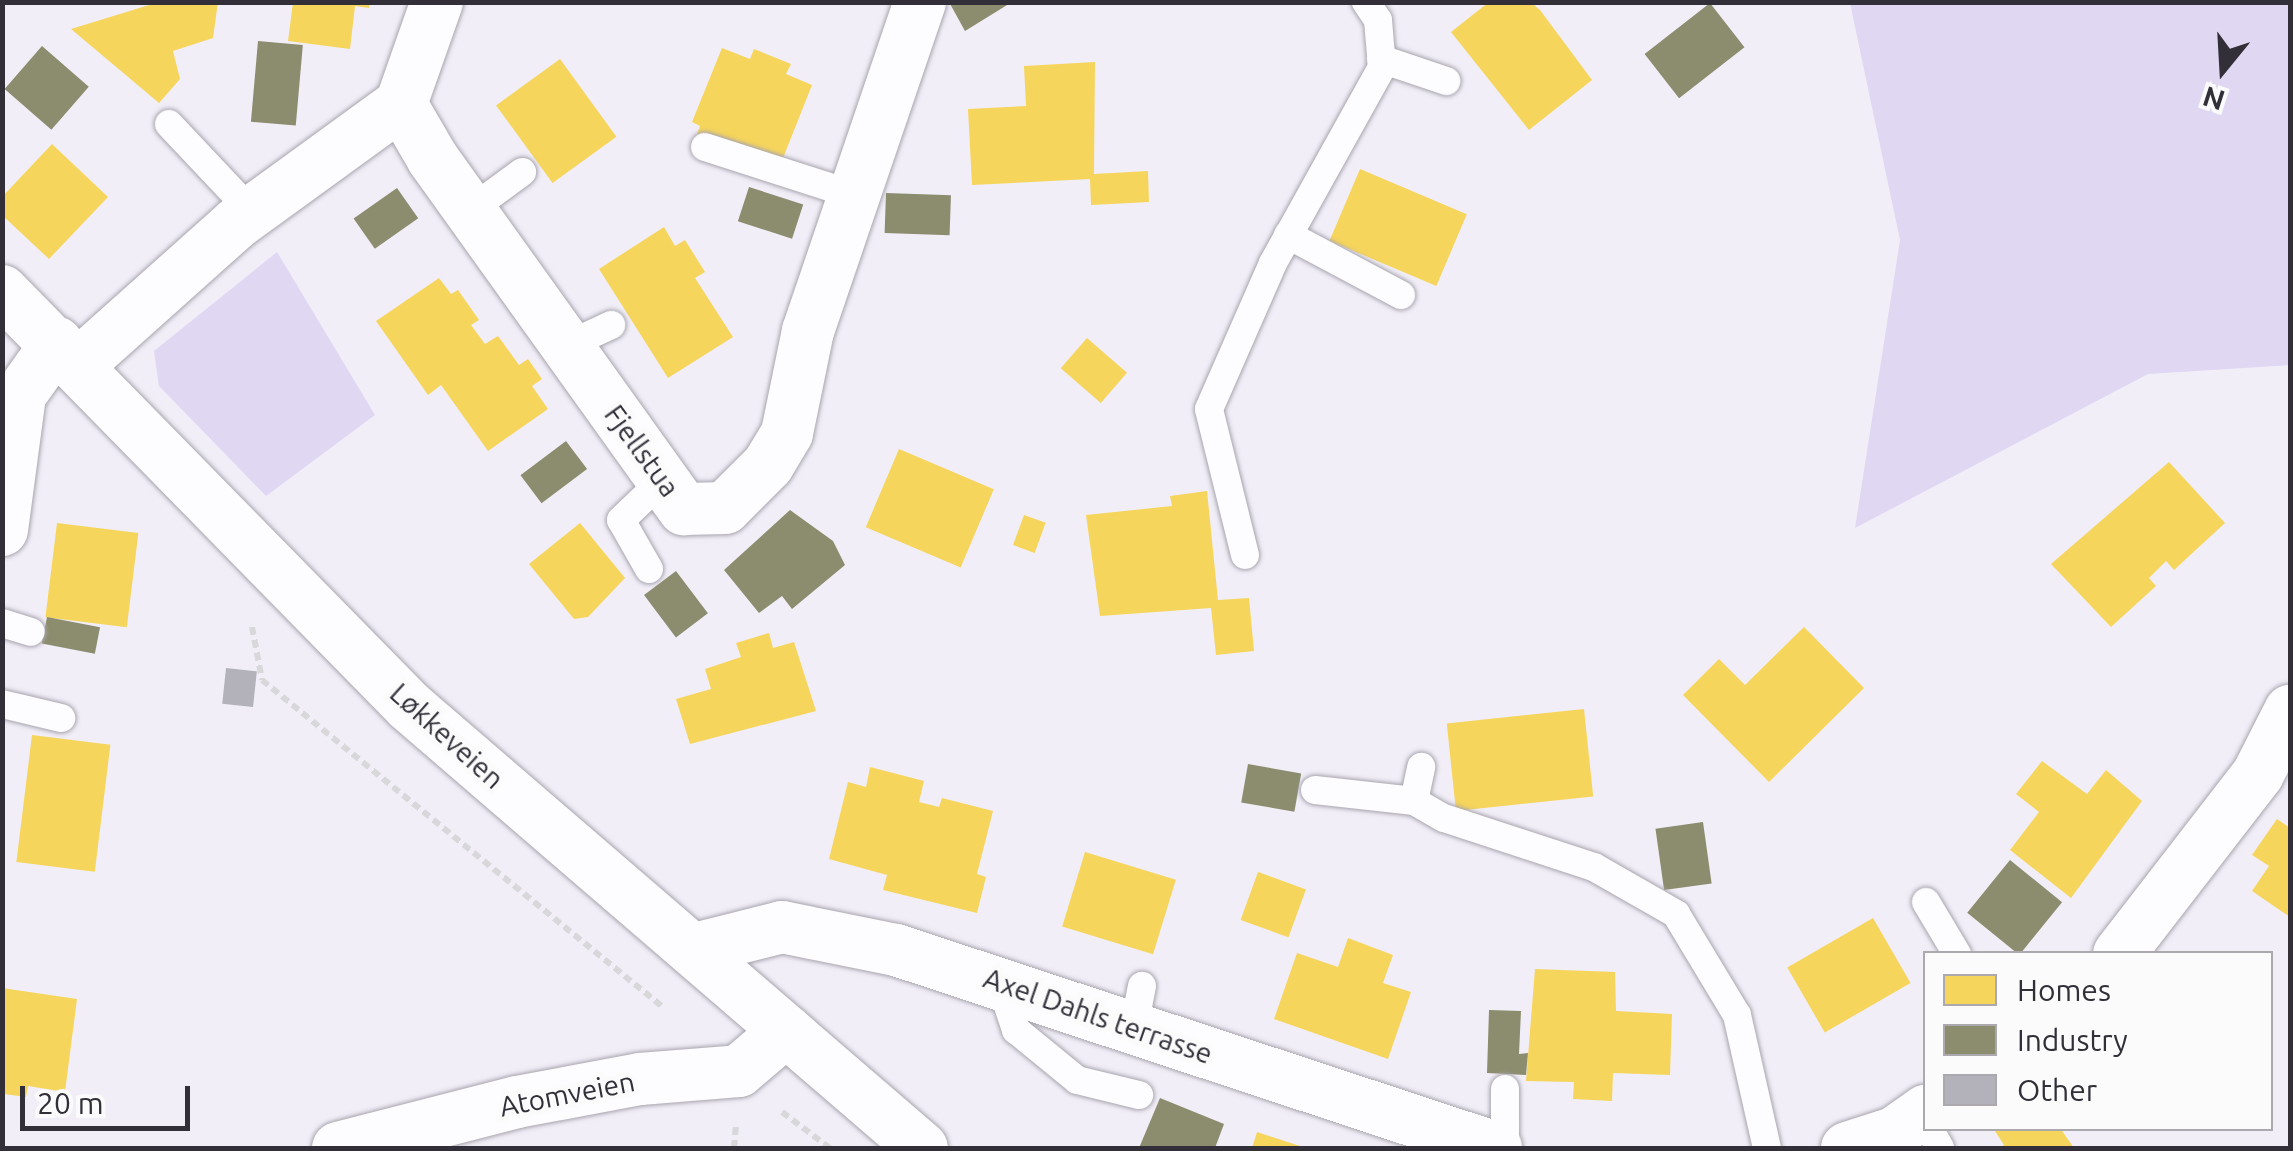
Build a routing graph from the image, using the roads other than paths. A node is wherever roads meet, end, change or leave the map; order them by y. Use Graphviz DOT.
graph roads {
  1 [pos="437,2"];
  2 [pos="920,2"];
  3 [pos="1366,2"];
  4 [pos="1382,58"];
  5 [pos="1446,81"];
  6 [pos="401,104"];
  7 [pos="169,124"];
  8 [pos="706,148"];
  9 [pos="522,172"];
  10 [pos="851,194"];
  11 [pos="469,211"];
  12 [pos="252,212"];
  13 [pos="1288,235"];
  14 [pos="2,291"];
  15 [pos="1401,295"];
  16 [pos="68,354"];
  17 [pos="663,480"];
  18 [pos="2,530"];
  19 [pos="1245,555"];
  20 [pos="649,569"];
  21 [pos="2,623"];
  22 [pos="30,632"];
  23 [pos="2,704"];
  24 [pos="2290,711"];
  25 [pos="61,718"];
  26 [pos="1421,767"];
  27 [pos="1315,790"];
  28 [pos="1414,800"];
  29 [pos="1926,902"];
  30 [pos="695,949"];
  31 [pos="1955,951"];
  32 [pos="2121,951"];
  33 [pos="1000,982"];
  34 [pos="786,1032"];
  35 [pos="1505,1089"];
  36 [pos="1139,1095"];
  37 [pos="1923,1126"];
  38 [pos="1413,1135"];
  39 [pos="338,1148"];
  40 [pos="922,1148"];
  41 [pos="1496,1148"];
  42 [pos="1506,1148"];
  43 [pos="1767,1148"];
  44 [pos="1846,1148"];
  1 -- 6 [label="street"];
  2 -- 10 [label="street, Fjellstua"];
  3 -- 4 [label="lane"];
  4 -- 5 [label="lane"];
  4 -- 13 [label="lane"];
  6 -- 11 [label="street, Fjellstua"];
  6 -- 12 [label="street"];
  7 -- 12 [label="lane"];
  8 -- 10 [label="lane"];
  9 -- 11 [label="lane"];
  10 -- 17 [label="street, Fjellstua"];
  11 -- 17 [label="street, Fjellstua"];
  12 -- 16 [label="street"];
  13 -- 15 [label="lane"];
  13 -- 19 [label="lane"];
  14 -- 16 [label="street, Løkkeveien"];
  16 -- 18 [label="street"];
  16 -- 30 [label="street, Løkkeveien"];
  17 -- 20 [label="lane"];
  21 -- 22 [label="lane"];
  23 -- 25 [label="lane"];
  24 -- 32 [label="street"];
  26 -- 28 [label="lane"];
  27 -- 28 [label="lane"];
  28 -- 43 [label="lane"];
  29 -- 31 [label="lane"];
  30 -- 33 [label="street, Axel Dahls terrasse"];
  30 -- 34 [label="street, Løkkeveien"];
  33 -- 36 [label="lane"];
  33 -- 38 [label="street, Axel Dahls terrasse"];
  34 -- 39 [label="street, Atomveien"];
  34 -- 40 [label="street, Løkkeveien"];
  35 -- 42 [label="lane"];
  37 -- 44 [label="street"];
  38 -- 41 [label="street, Axel Dahls terrasse"];
}
